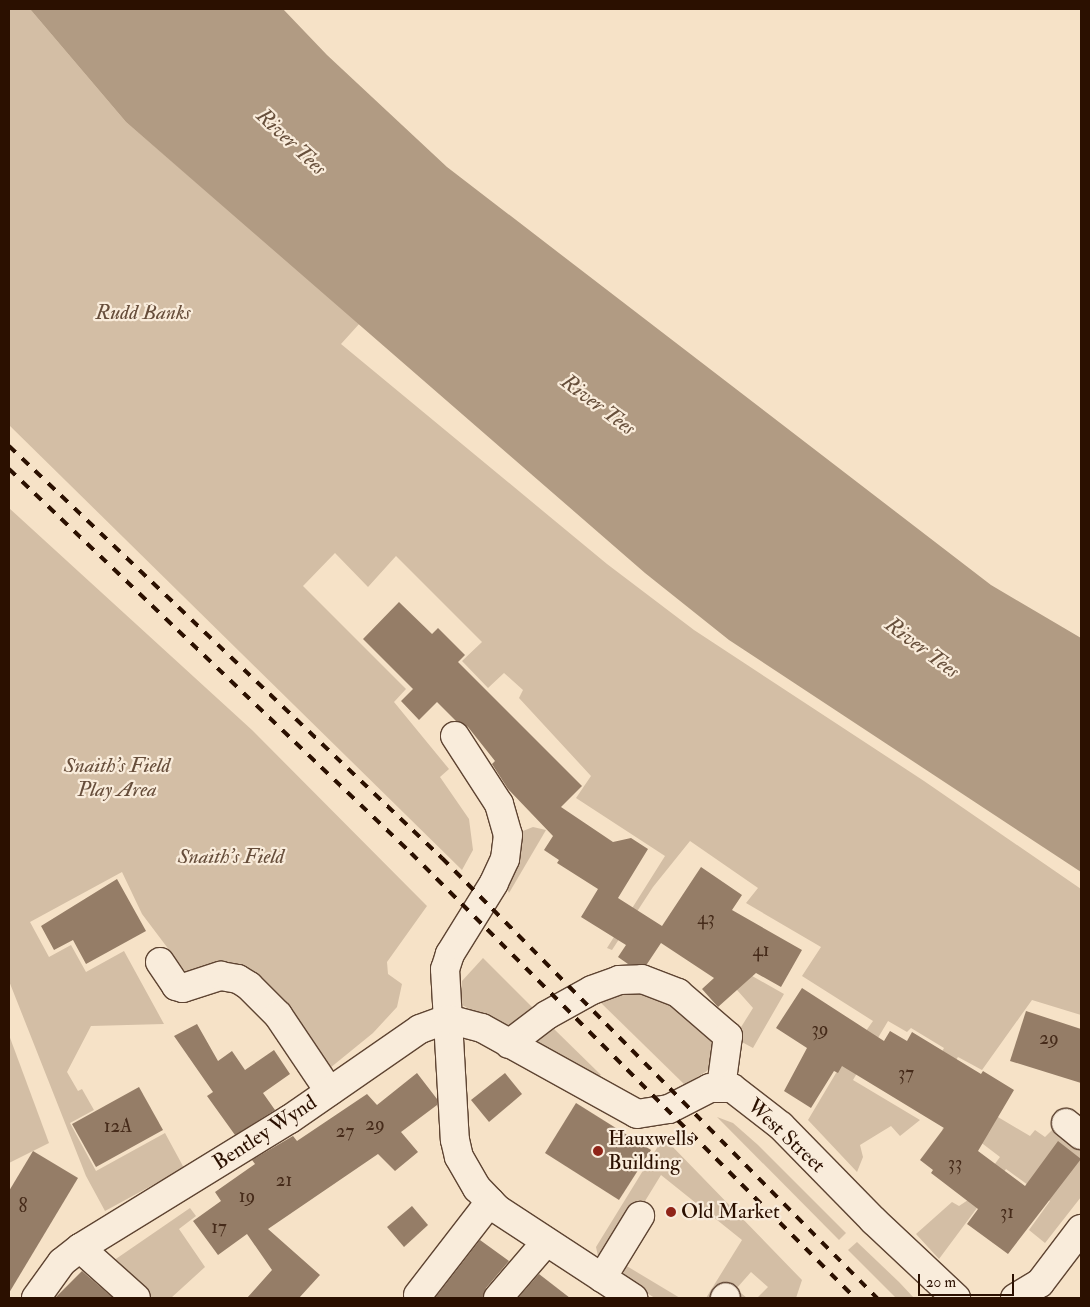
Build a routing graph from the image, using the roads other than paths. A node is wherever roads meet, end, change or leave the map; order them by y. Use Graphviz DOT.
graph roads {
  1 [pos="455,736"];
  2 [pos="160,962"];
  3 [pos="448,1020"];
  4 [pos="509,1044"];
  5 [pos="721,1087"];
  6 [pos="329,1091"];
  7 [pos="490,1202"];
  8 [pos="640,1216"];
  9 [pos="1081,1229"];
  10 [pos="546,1242"];
  11 [pos="80,1248"];
  12 [pos="602,1278"];
  13 [pos="418,1295"];
  14 [pos="36,1298"];
  15 [pos="136,1298"];
  16 [pos="498,1298"];
  17 [pos="633,1298"];
  18 [pos="956,1298"];
  19 [pos="1014,1298"];
  1 -- 3 [label="street"];
  2 -- 6 [label="street"];
  3 -- 4 [label="street"];
  3 -- 6 [label="street, Bentley Wynd"];
  3 -- 7 [label="street"];
  4 -- 5 [label="street"];
  4 -- 5 [label="street"];
  5 -- 18 [label="street, West Street"];
  6 -- 11 [label="street, Bentley Wynd"];
  7 -- 10 [label="street"];
  7 -- 13 [label="street"];
  8 -- 12 [label="street"];
  9 -- 19 [label="street"];
  10 -- 12 [label="street"];
  10 -- 16 [label="street"];
  11 -- 14 [label="street, Bentley Wynd"];
  11 -- 15 [label="street"];
  12 -- 17 [label="street"];
}
